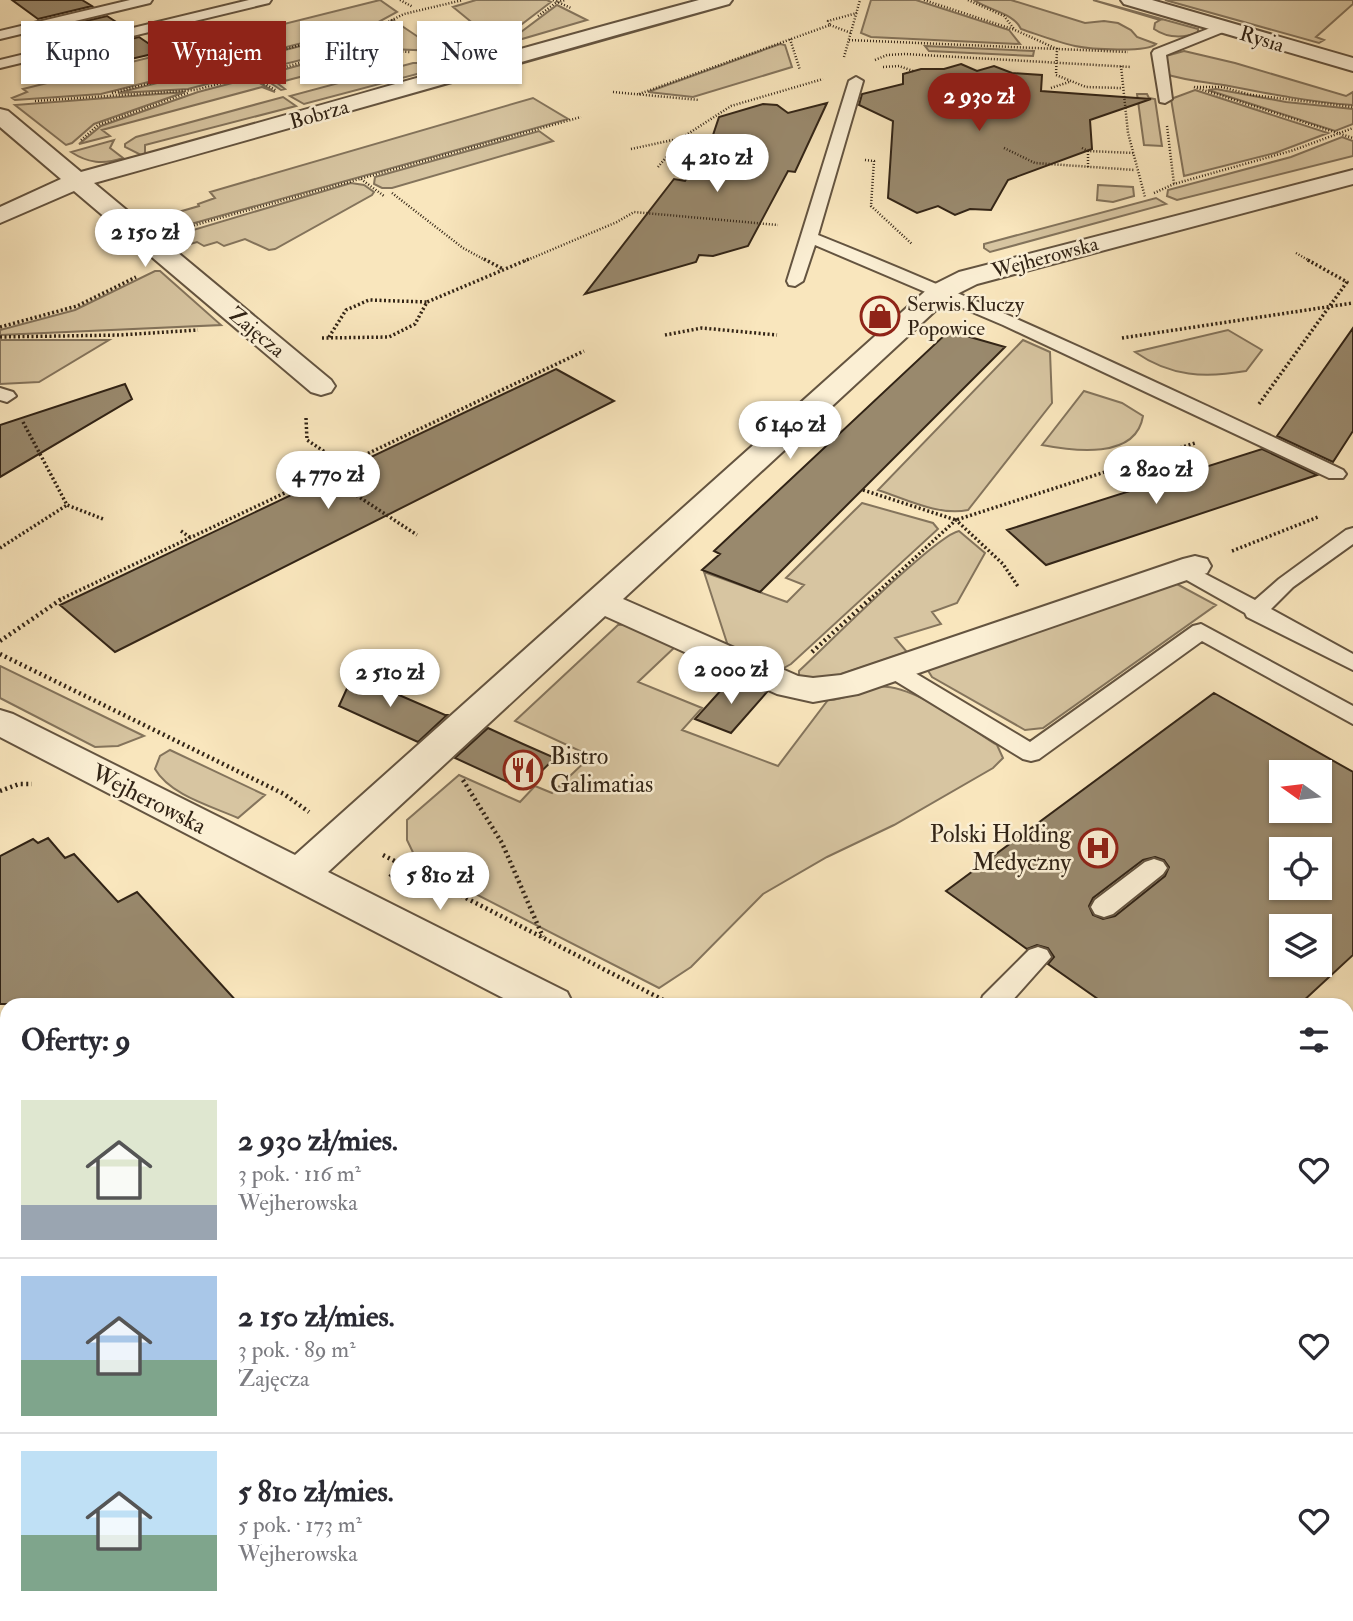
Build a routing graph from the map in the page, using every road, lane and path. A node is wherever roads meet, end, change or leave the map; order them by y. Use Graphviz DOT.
graph roads {
  1 [pos="146,0"];
  2 [pos="265,0"];
  3 [pos="400,0"];
  4 [pos="463,0"];
  5 [pos="722,0"];
  6 [pos="860,0"];
  7 [pos="924,0"];
  8 [pos="968,0"];
  9 [pos="1131,0"];
  10 [pos="413,8"];
  11 [pos="857,13"];
  12 [pos="385,21"];
  13 [pos="830,25"];
  14 [pos="1223,27"];
  15 [pos="1014,30"];
  16 [pos="851,33"];
  17 [pos="0,35"];
  18 [pos="790,39"];
  19 [pos="849,40"];
  20 [pos="1057,49"];
  21 [pos="403,51"];
  22 [pos="417,52"];
  23 [pos="1159,53"];
  24 [pos="844,58"];
  25 [pos="1058,62"];
  26 [pos="0,64"];
  27 [pos="866,64"];
  28 [pos="1353,65"];
  29 [pos="1121,66"];
  30 [pos="876,68"];
  31 [pos="1161,68"];
  32 [pos="800,70"];
  33 [pos="913,71"];
  34 [pos="830,76"];
  35 [pos="856,81"];
  36 [pos="1070,81"];
  37 [pos="149,84"];
  38 [pos="219,84"];
  39 [pos="266,84"];
  40 [pos="1051,88"];
  41 [pos="1121,88"];
  42 [pos="275,89"];
  43 [pos="195,90"];
  44 [pos="613,92"];
  45 [pos="639,93"];
  46 [pos="102,96"];
  47 [pos="1164,99"];
  48 [pos="699,100"];
  49 [pos="32,101"];
  50 [pos="1353,107"];
  51 [pos="0,116"];
  52 [pos="581,117"];
  53 [pos="1353,128"];
  54 [pos="1338,134"];
  55 [pos="683,137"];
  56 [pos="1353,138"];
  57 [pos="1004,148"];
  58 [pos="1082,148"];
  59 [pos="631,149"];
  60 [pos="1088,150"];
  61 [pos="1134,153"];
  62 [pos="45,155"];
  63 [pos="833,158"];
  64 [pos="658,167"];
  65 [pos="1088,167"];
  66 [pos="1135,170"];
  67 [pos="1353,177"];
  68 [pos="360,179"];
  69 [pos="78,180"];
  70 [pos="392,193"];
  71 [pos="384,196"];
  72 [pos="1145,197"];
  73 [pos="0,216"];
  74 [pos="810,233"];
  75 [pos="147,239"];
  76 [pos="913,245"];
  77 [pos="1296,253"];
  78 [pos="171,260"];
  79 [pos="504,270"];
  80 [pos="795,281"];
  81 [pos="1353,281"];
  82 [pos="1347,282"];
  83 [pos="940,292"];
  84 [pos="427,302"];
  85 [pos="1353,303"];
  86 [pos="1333,304"];
  87 [pos="0,327"];
  88 [pos="258,333"];
  89 [pos="665,335"];
  90 [pos="777,335"];
  91 [pos="0,337"];
  92 [pos="329,338"];
  93 [pos="1069,347"];
  94 [pos="584,351"];
  95 [pos="321,386"];
  96 [pos="3,395"];
  97 [pos="298,413"];
  98 [pos="1240,429"];
  99 [pos="334,458"];
  100 [pos="315,468"];
  101 [pos="325,474"];
  102 [pos="1336,474"];
  103 [pos="863,490"];
  104 [pos="68,505"];
  105 [pos="1324,515"];
  106 [pos="103,519"];
  107 [pos="957,520"];
  108 [pos="181,531"];
  109 [pos="1353,534"];
  110 [pos="417,535"];
  111 [pos="191,538"];
  112 [pos="0,548"];
  113 [pos="1189,568"];
  114 [pos="598,601"];
  115 [pos="1255,612"];
  116 [pos="1040,618"];
  117 [pos="0,641"];
  118 [pos="1353,663"];
  119 [pos="892,669"];
  120 [pos="780,682"];
  121 [pos="1353,716"];
  122 [pos="10,737"];
  123 [pos="461,778"];
  124 [pos="1154,868"];
  125 [pos="299,875"];
  126 [pos="1104,907"];
  127 [pos="544,937"];
  128 [pos="1038,957"];
  129 [pos="540,998"];
  130 [pos="999,998"];
  1 -- 17 [label="lane"];
  2 -- 26 [label="lane"];
  3 -- 10 [label="path"];
  4 -- 12 [label="path"];
  5 -- 69 [label="street, Bobrza"];
  6 -- 11 [label="path"];
  7 -- 15 [label="path"];
  8 -- 15 [label="path"];
  9 -- 14 [label="street, Rysia"];
  11 -- 13 [label="path"];
  11 -- 16 [label="path"];
  13 -- 16 [label="path"];
  13 -- 18 [label="path"];
  14 -- 23 [label="lane"];
  14 -- 28 [label="street, Rysia"];
  15 -- 20 [label="path"];
  16 -- 19 [label="path"];
  18 -- 32 [label="path"];
  18 -- 45 [label="path"];
  19 -- 20 [label="path"];
  19 -- 24 [label="path"];
  20 -- 23 [label="path"];
  20 -- 25 [label="path"];
  21 -- 22 [label="path"];
  23 -- 31 [label="lane"];
  25 -- 27 [label="path"];
  25 -- 29 [label="path"];
  25 -- 36 [label="path"];
  29 -- 31 [label="path"];
  29 -- 41 [label="path"];
  30 -- 33 [label="path"];
  31 -- 47 [label="lane"];
  34 -- 55 [label="path"];
  35 -- 63 [label="lane"];
  36 -- 40 [label="path"];
  36 -- 41 [label="path"];
  37 -- 46 [label="path"];
  38 -- 43 [label="path"];
  39 -- 42 [label="path"];
  41 -- 61 [label="path"];
  43 -- 46 [label="path"];
  43 -- 62 [label="path"];
  44 -- 45 [label="path"];
  45 -- 48 [label="path"];
  46 -- 49 [label="path"];
  47 -- 54 [label="path"];
  50 -- 54 [label="path"];
  51 -- 62 [label="street, Zajęcza"];
  52 -- 68 [label="path"];
  53 -- 54 [label="path"];
  54 -- 56 [label="path"];
  55 -- 59 [label="path"];
  55 -- 64 [label="path"];
  57 -- 65 [label="path"];
  58 -- 60 [label="path"];
  60 -- 61 [label="path"];
  60 -- 65 [label="path"];
  61 -- 66 [label="path"];
  62 -- 69 [label="street, Zajęcza"];
  63 -- 74 [label="lane"];
  63 -- 76 [label="path"];
  65 -- 66 [label="path"];
  66 -- 72 [label="path"];
  67 -- 83 [label="street, Wejherowska"];
  68 -- 71 [label="path"];
  68 -- 75 [label="path"];
  69 -- 73 [label="street, Bobrza"];
  69 -- 75 [label="street, Zajęcza"];
  70 -- 79 [label="path"];
  74 -- 79 [label="path"];
  74 -- 80 [label="lane"];
  74 -- 83 [label="lane"];
  75 -- 78 [label="street, Zajęcza"];
  77 -- 82 [label="path"];
  78 -- 87 [label="path"];
  78 -- 88 [label="street, Zajęcza"];
  79 -- 84 [label="path"];
  81 -- 82 [label="path"];
  82 -- 86 [label="path"];
  83 -- 93 [label="lane"];
  83 -- 114 [label="street, Wejherowska"];
  84 -- 92 [label="path"];
  84 -- 92 [label="path"];
  85 -- 86 [label="path"];
  86 -- 93 [label="path"];
  86 -- 98 [label="path"];
  88 -- 91 [label="path"];
  88 -- 92 [label="path"];
  88 -- 95 [label="street, Zajęcza"];
  89 -- 90 [label="path"];
  93 -- 98 [label="lane"];
  94 -- 101 [label="path"];
  96 -- 104 [label="path"];
  97 -- 99 [label="path"];
  98 -- 102 [label="lane"];
  98 -- 107 [label="path"];
  100 -- 101 [label="path"];
  101 -- 110 [label="path"];
  101 -- 111 [label="path"];
  103 -- 107 [label="path"];
  104 -- 106 [label="path"];
  104 -- 112 [label="path"];
  105 -- 113 [label="path"];
  107 -- 116 [label="path"];
  107 -- 120 [label="path"];
  108 -- 111 [label="path"];
  109 -- 115 [label="lane"];
  111 -- 117 [label="path"];
  113 -- 115 [label="lane"];
  113 -- 116 [label="street"];
  114 -- 120 [label="street"];
  114 -- 125 [label="street, Wejherowska"];
  115 -- 118 [label="lane"];
  116 -- 119 [label="street"];
  119 -- 120 [label="street"];
  119 -- 121 [label="lane"];
  122 -- 125 [label="street, Wejherowska"];
  123 -- 127 [label="path"];
  124 -- 126 [label="lane"];
  125 -- 129 [label="street, Wejherowska"];
  128 -- 130 [label="lane"];
}
